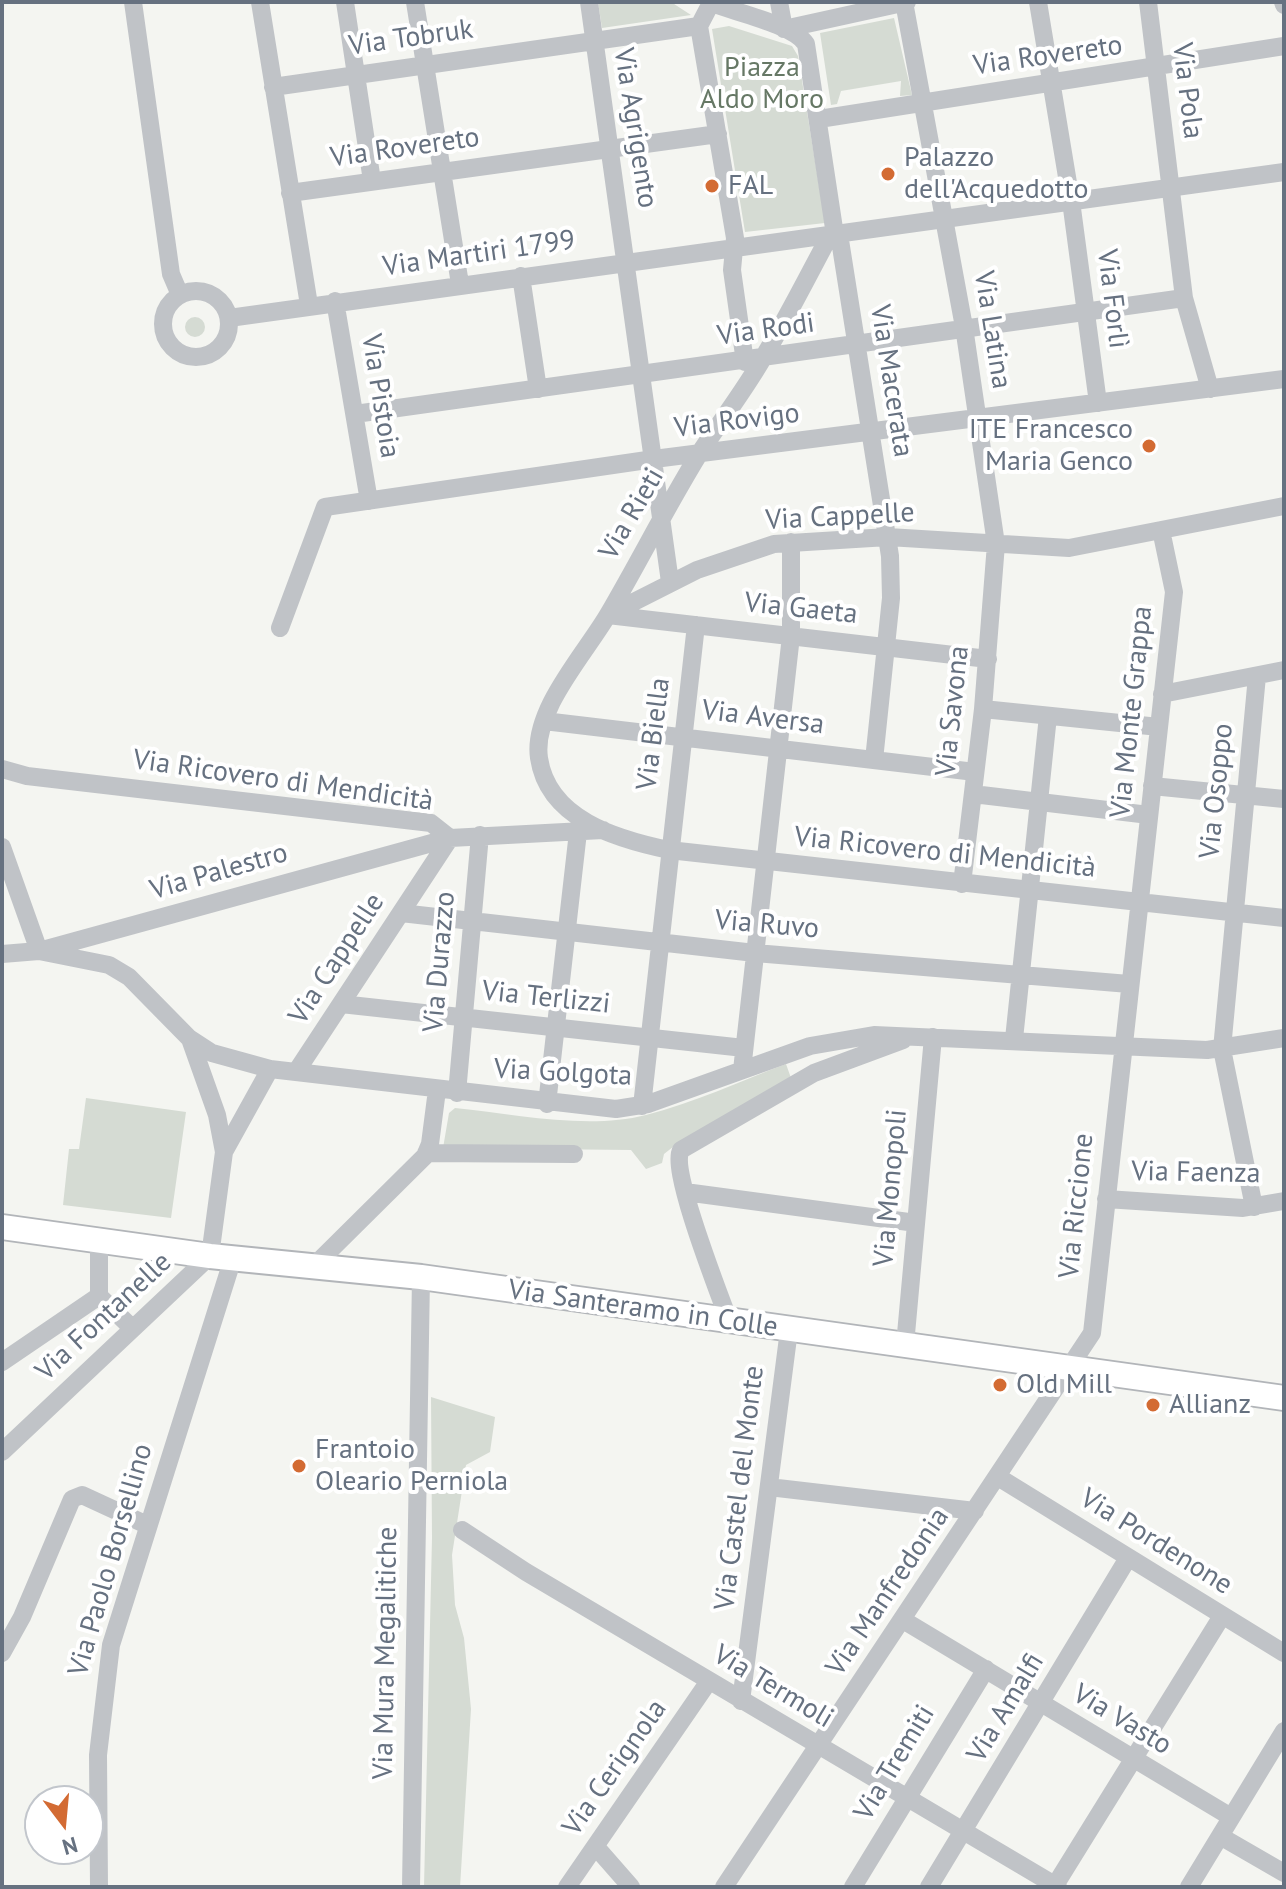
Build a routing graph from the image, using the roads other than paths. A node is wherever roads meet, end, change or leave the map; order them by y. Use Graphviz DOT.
graph roads {
  1 [pos="133,2"];
  2 [pos="260,2"];
  3 [pos="345,2"];
  4 [pos="415,2"];
  5 [pos="589,2"];
  6 [pos="779,2"];
  7 [pos="905,2"];
  8 [pos="1038,2"];
  9 [pos="1148,2"];
  10 [pos="710,3"];
  11 [pos="699,26"];
  12 [pos="784,29"];
  13 [pos="594,41"];
  14 [pos="1284,46"];
  15 [pos="426,64"];
  16 [pos="1156,68"];
  17 [pos="356,75"];
  18 [pos="1052,82"];
  19 [pos="273,87"];
  20 [pos="923,103"];
  21 [pos="819,119"];
  22 [pos="718,134"];
  23 [pos="609,149"];
  24 [pos="444,171"];
  25 [pos="1284,172"];
  26 [pos="372,181"];
  27 [pos="1171,186"];
  28 [pos="290,193"];
  29 [pos="1071,201"];
  30 [pos="946,219"];
  31 [pos="835,235"];
  32 [pos="736,246"];
  33 [pos="627,262"];
  34 [pos="521,276"];
  35 [pos="460,284"];
  36 [pos="180,295"];
  37 [pos="1184,298"];
  38 [pos="335,301"];
  39 [pos="309,305"];
  40 [pos="1085,310"];
  41 [pos="229,318"];
  42 [pos="964,327"];
  43 [pos="858,345"];
  44 [pos="754,360"];
  45 [pos="643,375"];
  46 [pos="1284,379"];
  47 [pos="538,389"];
  48 [pos="1210,389"];
  49 [pos="1098,403"];
  50 [pos="355,414"];
  51 [pos="978,420"];
  52 [pos="871,432"];
  53 [pos="700,453"];
  54 [pos="654,459"];
  55 [pos="369,501"];
  56 [pos="1284,506"];
  57 [pos="662,517"];
  58 [pos="1161,530"];
  59 [pos="888,537"];
  60 [pos="791,542"];
  61 [pos="996,544"];
  62 [pos="670,582"];
  63 [pos="608,615"];
  64 [pos="696,625"];
  65 [pos="280,628"];
  66 [pos="791,636"];
  67 [pos="887,647"];
  68 [pos="988,659"];
  69 [pos="1284,670"];
  70 [pos="1257,676"];
  71 [pos="1162,694"];
  72 [pos="983,709"];
  73 [pos="1048,716"];
  74 [pos="544,721"];
  75 [pos="1159,727"];
  76 [pos="682,737"];
  77 [pos="778,748"];
  78 [pos="874,760"];
  79 [pos="2,769"];
  80 [pos="975,772"];
  81 [pos="1152,786"];
  82 [pos="973,794"];
  83 [pos="1245,795"];
  84 [pos="1284,799"];
  85 [pos="1039,802"];
  86 [pos="1149,815"];
  87 [pos="590,828"];
  88 [pos="480,835"];
  89 [pos="450,838"];
  90 [pos="2,847"];
  91 [pos="669,850"];
  92 [pos="765,862"];
  93 [pos="962,884"];
  94 [pos="1029,891"];
  95 [pos="1139,902"];
  96 [pos="1233,912"];
  97 [pos="401,913"];
  98 [pos="1284,918"];
  99 [pos="472,922"];
  100 [pos="566,932"];
  101 [pos="659,943"];
  102 [pos="39,951"];
  103 [pos="755,953"];
  104 [pos="2,954"];
  105 [pos="1020,975"];
  106 [pos="1129,984"];
  107 [pos="341,1004"];
  108 [pos="464,1018"];
  109 [pos="555,1027"];
  110 [pos="913,1036"];
  111 [pos="933,1037"];
  112 [pos="189,1038"];
  113 [pos="649,1038"];
  114 [pos="1284,1038"];
  115 [pos="1014,1039"];
  116 [pos="1123,1045"];
  117 [pos="744,1048"];
  118 [pos="1222,1049"];
  119 [pos="270,1069"];
  120 [pos="742,1070"];
  121 [pos="296,1072"];
  122 [pos="437,1090"];
  123 [pos="457,1093"];
  124 [pos="547,1104"];
  125 [pos="642,1106"];
  126 [pos="224,1152"];
  127 [pos="426,1153"];
  128 [pos="574,1154"];
  129 [pos="685,1192"];
  130 [pos="1106,1199"];
  131 [pos="1284,1201"];
  132 [pos="1254,1207"];
  133 [pos="916,1223"];
  134 [pos="2,1227"];
  135 [pos="99,1240"];
  136 [pos="221,1257"];
  137 [pos="313,1267"];
  138 [pos="421,1277"];
  139 [pos="99,1296"];
  140 [pos="729,1321"];
  141 [pos="131,1327"];
  142 [pos="789,1330"];
  143 [pos="905,1345"];
  144 [pos="2,1362"];
  145 [pos="1071,1367"];
  146 [pos="1284,1398"];
  147 [pos="2,1452"];
  148 [pos="998,1477"];
  149 [pos="769,1487"];
  150 [pos="975,1511"];
  151 [pos="147,1525"];
  152 [pos="462,1530"];
  153 [pos="1128,1558"];
  154 [pos="1222,1616"];
  155 [pos="903,1620"];
  156 [pos="2,1653"];
  157 [pos="1284,1653"];
  158 [pos="986,1669"];
  159 [pos="709,1681"];
  160 [pos="741,1701"];
  161 [pos="1042,1704"];
  162 [pos="1282,1739"];
  163 [pos="818,1746"];
  164 [pos="1133,1760"];
  165 [pos="907,1798"];
  166 [pos="1231,1817"];
  167 [pos="963,1831"];
  168 [pos="1220,1836"];
  169 [pos="596,1847"];
  170 [pos="1284,1873"];
  171 [pos="1056,1886"];
  172 [pos="99,1887"];
  173 [pos="411,1887"];
  174 [pos="567,1887"];
  175 [pos="631,1887"];
  176 [pos="724,1887"];
  177 [pos="853,1887"];
  178 [pos="929,1887"];
  179 [pos="1189,1887"];
  1 -- 36 [label="street"];
  2 -- 19 [label="street"];
  3 -- 17 [label="street"];
  4 -- 15 [label="street"];
  5 -- 13 [label="street, Via Agrigento"];
  6 -- 12 [label="street"];
  7 -- 12 [label="street"];
  7 -- 20 [label="street, Via Latina"];
  8 -- 18 [label="street, Via Forlì"];
  9 -- 16 [label="street, Via Pola"];
  10 -- 11 [label="street"];
  10 -- 12 [label="street"];
  11 -- 13 [label="street, Via Tobruk"];
  11 -- 22 [label="street"];
  12 -- 21 [label="street"];
  13 -- 15 [label="street, Via Tobruk"];
  13 -- 23 [label="street, Via Agrigento"];
  14 -- 16 [label="street, Via Rovereto"];
  15 -- 17 [label="street, Via Tobruk"];
  15 -- 24 [label="street"];
  16 -- 18 [label="street, Via Rovereto"];
  16 -- 27 [label="street, Via Pola"];
  17 -- 19 [label="street, Via Tobruk"];
  17 -- 26 [label="street"];
  18 -- 20 [label="street, Via Rovereto"];
  18 -- 29 [label="street, Via Forlì"];
  19 -- 28 [label="street"];
  20 -- 21 [label="street, Via Rovereto"];
  20 -- 30 [label="street, Via Latina"];
  21 -- 31 [label="street"];
  22 -- 23 [label="street, Via Rovereto"];
  22 -- 32 [label="street"];
  23 -- 24 [label="street, Via Rovereto"];
  23 -- 33 [label="street, Via Agrigento"];
  24 -- 26 [label="street, Via Rovereto"];
  24 -- 35 [label="street"];
  25 -- 27 [label="street, Via Martiri 1799"];
  26 -- 28 [label="street, Via Rovereto"];
  27 -- 29 [label="street, Via Martiri 1799"];
  27 -- 37 [label="street, Via Pola"];
  28 -- 39 [label="street"];
  29 -- 30 [label="street, Via Martiri 1799"];
  29 -- 40 [label="street, Via Forlì"];
  30 -- 31 [label="street, Via Martiri 1799"];
  30 -- 42 [label="street, Via Latina"];
  31 -- 32 [label="street, Via Martiri 1799"];
  31 -- 43 [label="street, Via Macerata"];
  31 -- 44 [label="street, Via Rieti"];
  32 -- 33 [label="street, Via Martiri 1799"];
  32 -- 44 [label="street"];
  33 -- 34 [label="street, Via Martiri 1799"];
  33 -- 45 [label="street, Via Agrigento"];
  34 -- 35 [label="street, Via Martiri 1799"];
  34 -- 47 [label="street"];
  35 -- 38 [label="street, Via Martiri 1799"];
  36 -- 41 [label="street"];
  36 -- 41 [label="street"];
  37 -- 40 [label="street, Via Rodi"];
  37 -- 48 [label="street, Via Pola"];
  38 -- 39 [label="street, Via Martiri 1799"];
  38 -- 50 [label="street, Via Pistoia"];
  39 -- 41 [label="street, Via Martiri 1799"];
  40 -- 42 [label="street, Via Rodi"];
  40 -- 49 [label="street, Via Forlì"];
  42 -- 43 [label="street, Via Rodi"];
  42 -- 51 [label="street, Via Latina"];
  43 -- 44 [label="street, Via Rodi"];
  43 -- 52 [label="street, Via Macerata"];
  44 -- 45 [label="street, Via Rodi"];
  44 -- 53 [label="street, Via Rieti"];
  45 -- 47 [label="street, Via Rodi"];
  45 -- 54 [label="street, Via Agrigento"];
  46 -- 48 [label="street, Via Rovigo"];
  47 -- 50 [label="street, Via Rodi"];
  48 -- 49 [label="street, Via Rovigo"];
  49 -- 51 [label="street, Via Rovigo"];
  50 -- 55 [label="street, Via Pistoia"];
  51 -- 52 [label="street, Via Rovigo"];
  51 -- 61 [label="street, Via Latina"];
  52 -- 53 [label="street, Via Rovigo"];
  52 -- 59 [label="street, Via Macerata"];
  53 -- 54 [label="street, Via Rovigo"];
  53 -- 57 [label="street, Via Rieti"];
  54 -- 55 [label="street, Via Rovigo"];
  54 -- 57 [label="street, Via Agrigento"];
  55 -- 65 [label="street, Via Rovigo"];
  56 -- 58 [label="street, Via Cappelle"];
  57 -- 62 [label="street, Via Agrigento"];
  57 -- 63 [label="street, Via Rieti"];
  58 -- 61 [label="street, Via Cappelle"];
  58 -- 71 [label="street, Via Monte Grappa"];
  59 -- 60 [label="street, Via Cappelle"];
  59 -- 61 [label="street, Via Cappelle"];
  59 -- 67 [label="street, Via Macerata"];
  60 -- 62 [label="street, Via Cappelle"];
  60 -- 66 [label="street"];
  61 -- 68 [label="street, Via Savona"];
  62 -- 63 [label="street, Via Cappelle"];
  63 -- 64 [label="street, Via Gaeta"];
  63 -- 74 [label="street, Via Cappelle"];
  64 -- 66 [label="street, Via Gaeta"];
  64 -- 76 [label="street, Via Biella"];
  66 -- 67 [label="street, Via Gaeta"];
  66 -- 77 [label="street"];
  67 -- 68 [label="street, Via Gaeta"];
  67 -- 78 [label="street, Via Macerata"];
  68 -- 72 [label="street, Via Savona"];
  69 -- 70 [label="street"];
  70 -- 71 [label="street"];
  70 -- 83 [label="street, Via Osoppo"];
  71 -- 75 [label="street, Via Monte Grappa"];
  72 -- 73 [label="street"];
  72 -- 80 [label="street, Via Savona"];
  73 -- 75 [label="street"];
  73 -- 85 [label="street"];
  74 -- 76 [label="street, Via Aversa"];
  74 -- 87 [label="street, Via Cappelle"];
  75 -- 81 [label="street, Via Monte Grappa"];
  76 -- 77 [label="street, Via Aversa"];
  76 -- 91 [label="street, Via Biella"];
  77 -- 78 [label="street, Via Aversa"];
  77 -- 92 [label="street"];
  78 -- 80 [label="street, Via Aversa"];
  79 -- 89 [label="street, Via Ricovero di Mendicità"];
  80 -- 82 [label="street, Via Savona"];
  81 -- 83 [label="street"];
  81 -- 86 [label="street, Via Monte Grappa"];
  82 -- 85 [label="street"];
  82 -- 93 [label="street, Via Savona"];
  83 -- 84 [label="street"];
  83 -- 96 [label="street, Via Osoppo"];
  85 -- 86 [label="street"];
  85 -- 94 [label="street"];
  86 -- 95 [label="street, Via Monte Grappa"];
  87 -- 88 [label="street, Via Ricovero di Mendicità"];
  87 -- 91 [label="street, Via Ricovero di Mendicità"];
  87 -- 100 [label="street"];
  88 -- 89 [label="street, Via Ricovero di Mendicità"];
  88 -- 99 [label="street, Via Durazzo"];
  89 -- 97 [label="street, Via Cappelle"];
  89 -- 102 [label="street, Via Palestro"];
  90 -- 102 [label="street"];
  91 -- 92 [label="street, Via Ricovero di Mendicità"];
  91 -- 101 [label="street, Via Biella"];
  92 -- 93 [label="street, Via Ricovero di Mendicità"];
  92 -- 103 [label="street"];
  93 -- 94 [label="street, Via Ricovero di Mendicità"];
  94 -- 95 [label="street, Via Ricovero di Mendicità"];
  94 -- 105 [label="street"];
  95 -- 96 [label="street, Via Ricovero di Mendicità"];
  95 -- 106 [label="street, Via Monte Grappa"];
  96 -- 98 [label="street, Via Ricovero di Mendicità"];
  96 -- 118 [label="street, Via Osoppo"];
  97 -- 99 [label="street, Via Ruvo"];
  97 -- 107 [label="street, Via Cappelle"];
  99 -- 100 [label="street, Via Ruvo"];
  99 -- 108 [label="street, Via Durazzo"];
  100 -- 101 [label="street, Via Ruvo"];
  100 -- 109 [label="street"];
  101 -- 103 [label="street, Via Ruvo"];
  101 -- 113 [label="street, Via Biella"];
  102 -- 104 [label="street, Via Palestro"];
  102 -- 112 [label="street"];
  103 -- 105 [label="street, Via Ruvo"];
  103 -- 117 [label="street"];
  105 -- 106 [label="street, Via Ruvo"];
  105 -- 115 [label="street"];
  106 -- 116 [label="street, Via Riccione"];
  107 -- 108 [label="street, Via Terlizzi"];
  107 -- 121 [label="street, Via Cappelle"];
  108 -- 109 [label="street, Via Terlizzi"];
  108 -- 123 [label="street, Via Durazzo"];
  109 -- 113 [label="street, Via Terlizzi"];
  109 -- 124 [label="street"];
  110 -- 111 [label="street, Via Golgota"];
  110 -- 120 [label="street, Via Golgota"];
  110 -- 129 [label="street, Via Golgota"];
  111 -- 115 [label="street, Via Golgota"];
  111 -- 133 [label="street, Via Monopoli"];
  112 -- 119 [label="street, Via Golgota"];
  112 -- 126 [label="street"];
  113 -- 117 [label="street, Via Terlizzi"];
  113 -- 125 [label="street, Via Biella"];
  114 -- 118 [label="street, Via Golgota"];
  115 -- 116 [label="street, Via Golgota"];
  116 -- 118 [label="street, Via Golgota"];
  116 -- 130 [label="street, Via Riccione"];
  117 -- 120 [label="street"];
  118 -- 132 [label="street, Via Osoppo"];
  119 -- 121 [label="street, Via Golgota"];
  119 -- 126 [label="street"];
  120 -- 125 [label="street, Via Golgota"];
  121 -- 122 [label="street, Via Golgota"];
  122 -- 123 [label="street, Via Golgota"];
  122 -- 127 [label="street"];
  123 -- 124 [label="street, Via Golgota"];
  124 -- 125 [label="street, Via Golgota"];
  126 -- 136 [label="street, Via Paolo Borsellino"];
  127 -- 128 [label="street"];
  127 -- 137 [label="street"];
  129 -- 133 [label="street"];
  129 -- 140 [label="street"];
  130 -- 132 [label="street, Via Faenza"];
  130 -- 145 [label="street, Via Riccione"];
  131 -- 132 [label="street, Via Faenza"];
  133 -- 143 [label="street, Via Monopoli"];
  134 -- 135 [label="main road, Via Santeramo in Colle"];
  135 -- 136 [label="main road, Via Santeramo in Colle"];
  135 -- 139 [label="street"];
  136 -- 137 [label="main road, Via Santeramo in Colle"];
  136 -- 141 [label="street, Via Fontanelle"];
  136 -- 151 [label="street, Via Paolo Borsellino"];
  137 -- 138 [label="main road, Via Santeramo in Colle"];
  138 -- 140 [label="main road, Via Santeramo in Colle"];
  138 -- 173 [label="street, Via Mura Megalitiche"];
  139 -- 141 [label="street"];
  139 -- 144 [label="street"];
  140 -- 142 [label="main road, Via Santeramo in Colle"];
  141 -- 147 [label="street, Via Fontanelle"];
  142 -- 143 [label="main road, Via Santeramo in Colle"];
  142 -- 149 [label="street, Via Castel del Monte"];
  143 -- 145 [label="main road, Via Santeramo in Colle"];
  145 -- 146 [label="main road, Via Santeramo in Colle"];
  145 -- 148 [label="street, Via Manfredonia"];
  148 -- 150 [label="street, Via Manfredonia"];
  148 -- 153 [label="street, Via Pordenone"];
  149 -- 150 [label="street"];
  149 -- 160 [label="street, Via Castel del Monte"];
  150 -- 155 [label="street, Via Manfredonia"];
  151 -- 156 [label="street"];
  151 -- 172 [label="street, Via Paolo Borsellino"];
  152 -- 159 [label="street, Via Termoli"];
  153 -- 154 [label="street, Via Pordenone"];
  153 -- 161 [label="street, Via Amalfi"];
  154 -- 157 [label="street, Via Pordenone"];
  154 -- 164 [label="street"];
  155 -- 158 [label="street, Via Vasto"];
  155 -- 163 [label="street, Via Manfredonia"];
  158 -- 161 [label="street, Via Vasto"];
  158 -- 165 [label="street, Via Tremiti"];
  159 -- 160 [label="street, Via Termoli"];
  159 -- 169 [label="street, Via Cerignola"];
  160 -- 163 [label="street, Via Termoli"];
  161 -- 164 [label="street, Via Vasto"];
  161 -- 167 [label="street, Via Amalfi"];
  162 -- 166 [label="street"];
  163 -- 165 [label="street, Via Termoli"];
  163 -- 176 [label="street, Via Manfredonia"];
  164 -- 166 [label="street, Via Vasto"];
  164 -- 171 [label="street"];
  165 -- 167 [label="street, Via Termoli"];
  165 -- 177 [label="street, Via Tremiti"];
  166 -- 168 [label="street"];
  167 -- 171 [label="street, Via Termoli"];
  167 -- 178 [label="street, Via Amalfi"];
  168 -- 170 [label="street"];
  168 -- 179 [label="street"];
  169 -- 174 [label="street, Via Cerignola"];
  169 -- 175 [label="street"];
}
